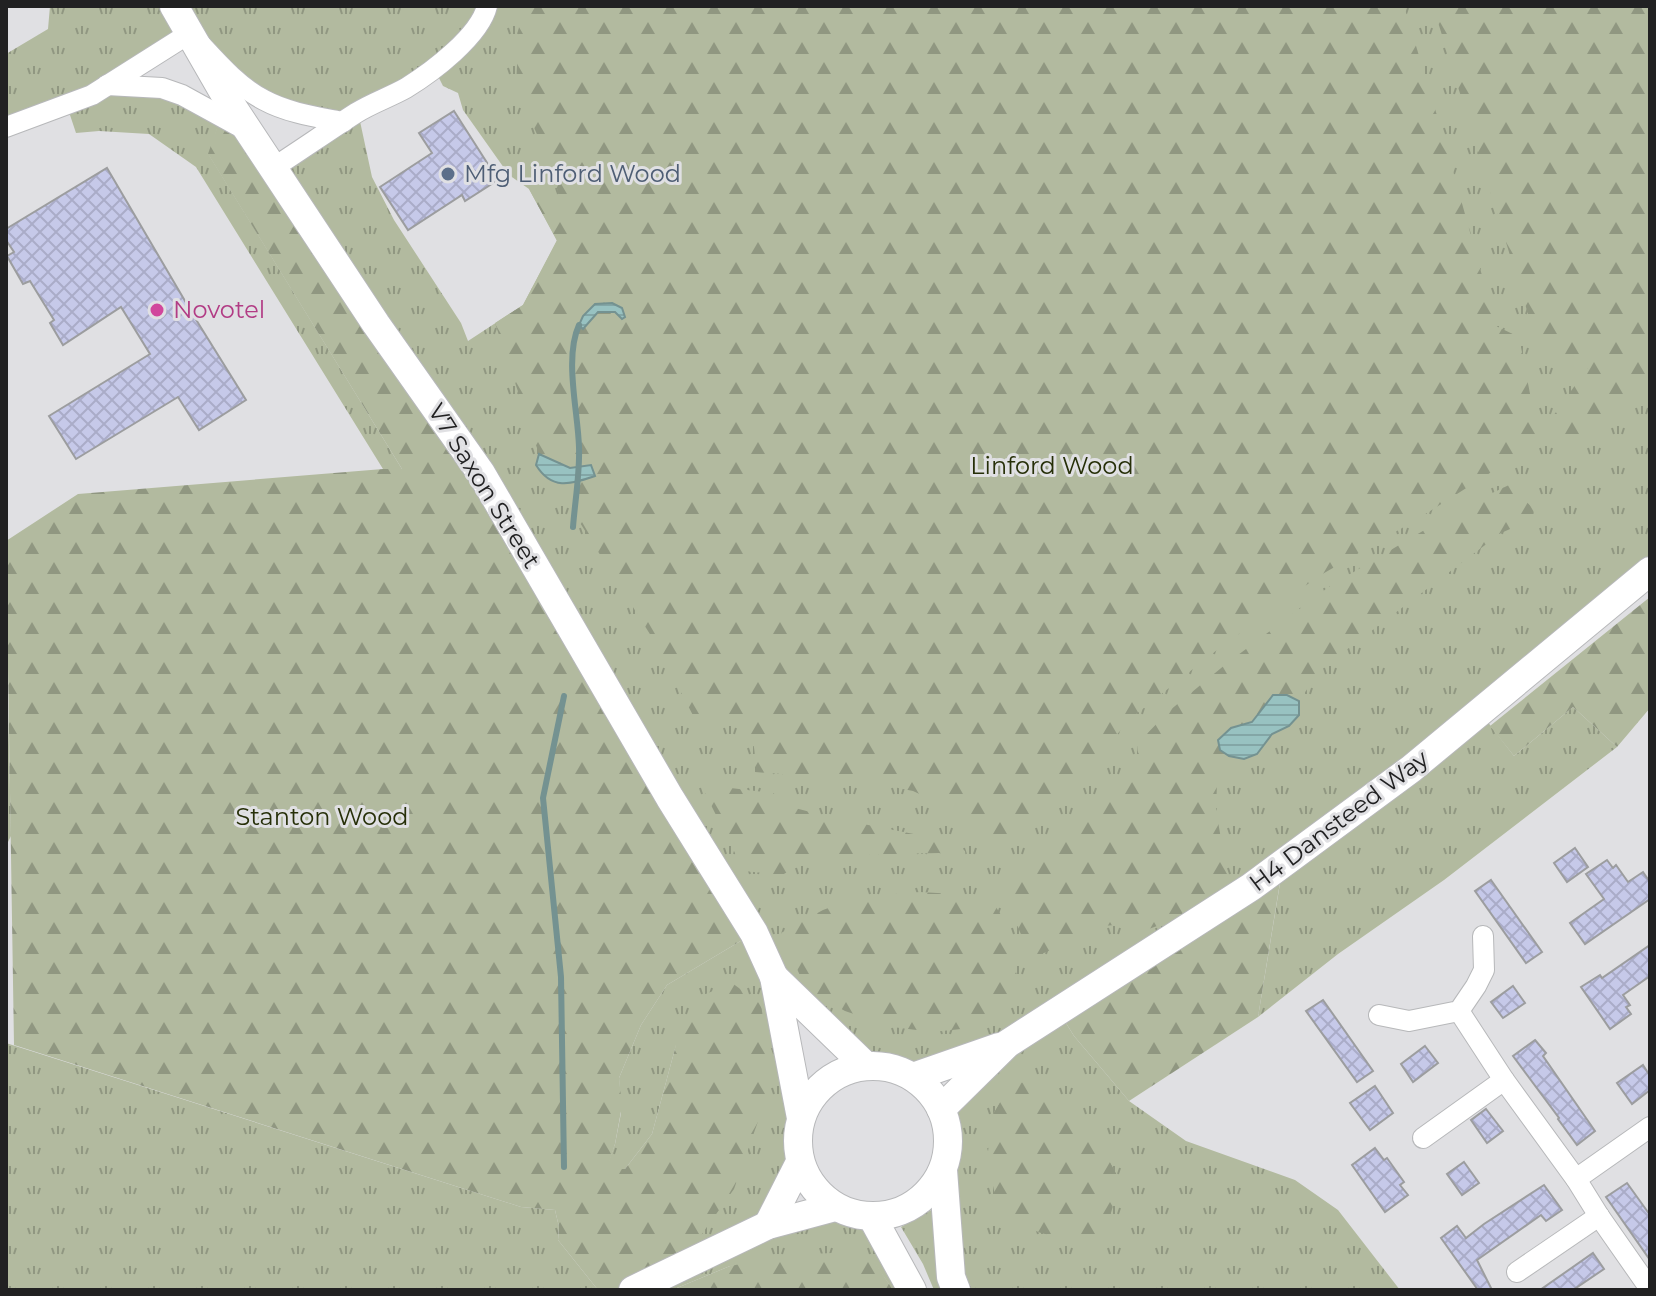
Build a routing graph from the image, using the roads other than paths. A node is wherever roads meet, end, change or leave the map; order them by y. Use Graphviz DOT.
graph roads {
  1 [pos="174,6"];
  2 [pos="487,6"];
  3 [pos="190,33"];
  4 [pos="107,85"];
  5 [pos="343,122"];
  6 [pos="6,127"];
  7 [pos="251,134"];
  8 [pos="273,168"];
  9 [pos="1650,571"];
  10 [pos="1483,936"];
  11 [pos="774,977"];
  12 [pos="1459,1011"];
  13 [pos="1379,1015"];
  14 [pos="1017,1038"];
  15 [pos="866,1066"];
  16 [pos="913,1077"];
  17 [pos="1504,1080"];
  18 [pos="941,1109"];
  19 [pos="801,1118"];
  20 [pos="1650,1127"];
  21 [pos="1423,1138"];
  22 [pos="800,1162"];
  23 [pos="943,1170"];
  24 [pos="1576,1179"];
  25 [pos="835,1207"];
  26 [pos="1599,1216"];
  27 [pos="872,1217"];
  28 [pos="768,1225"];
  29 [pos="1517,1272"];
  30 [pos="1650,1289"];
  31 [pos="633,1290"];
  32 [pos="912,1290"];
  33 [pos="956,1290"];
  1 -- 3 [label="street, V7 Saxon Street"];
  2 -- 5 [label="street"];
  3 -- 4 [label="street"];
  3 -- 5 [label="street"];
  3 -- 7 [label="street, V7 Saxon Street"];
  4 -- 6 [label="street"];
  4 -- 7 [label="street"];
  5 -- 8 [label="street"];
  7 -- 8 [label="street, V7 Saxon Street"];
  8 -- 11 [label="street, V7 Saxon Street"];
  9 -- 14 [label="street, H4 Dansteed Way"];
  10 -- 12 [label="street"];
  11 -- 15 [label="street, V7 Saxon Street"];
  11 -- 19 [label="street, V7 Saxon Street"];
  12 -- 13 [label="street"];
  12 -- 17 [label="street"];
  14 -- 16 [label="street, H4 Dansteed Way"];
  14 -- 18 [label="street, H4 Dansteed Way"];
  15 -- 16 [label="street"];
  15 -- 19 [label="street"];
  16 -- 18 [label="street"];
  17 -- 21 [label="street"];
  17 -- 24 [label="street"];
  18 -- 23 [label="street"];
  19 -- 22 [label="street"];
  20 -- 24 [label="street"];
  22 -- 25 [label="street"];
  22 -- 28 [label="street"];
  23 -- 27 [label="street"];
  23 -- 33 [label="street"];
  24 -- 26 [label="street"];
  25 -- 27 [label="street"];
  25 -- 28 [label="street"];
  26 -- 29 [label="street"];
  26 -- 30 [label="street"];
  27 -- 32 [label="street"];
  28 -- 31 [label="street"];
}
